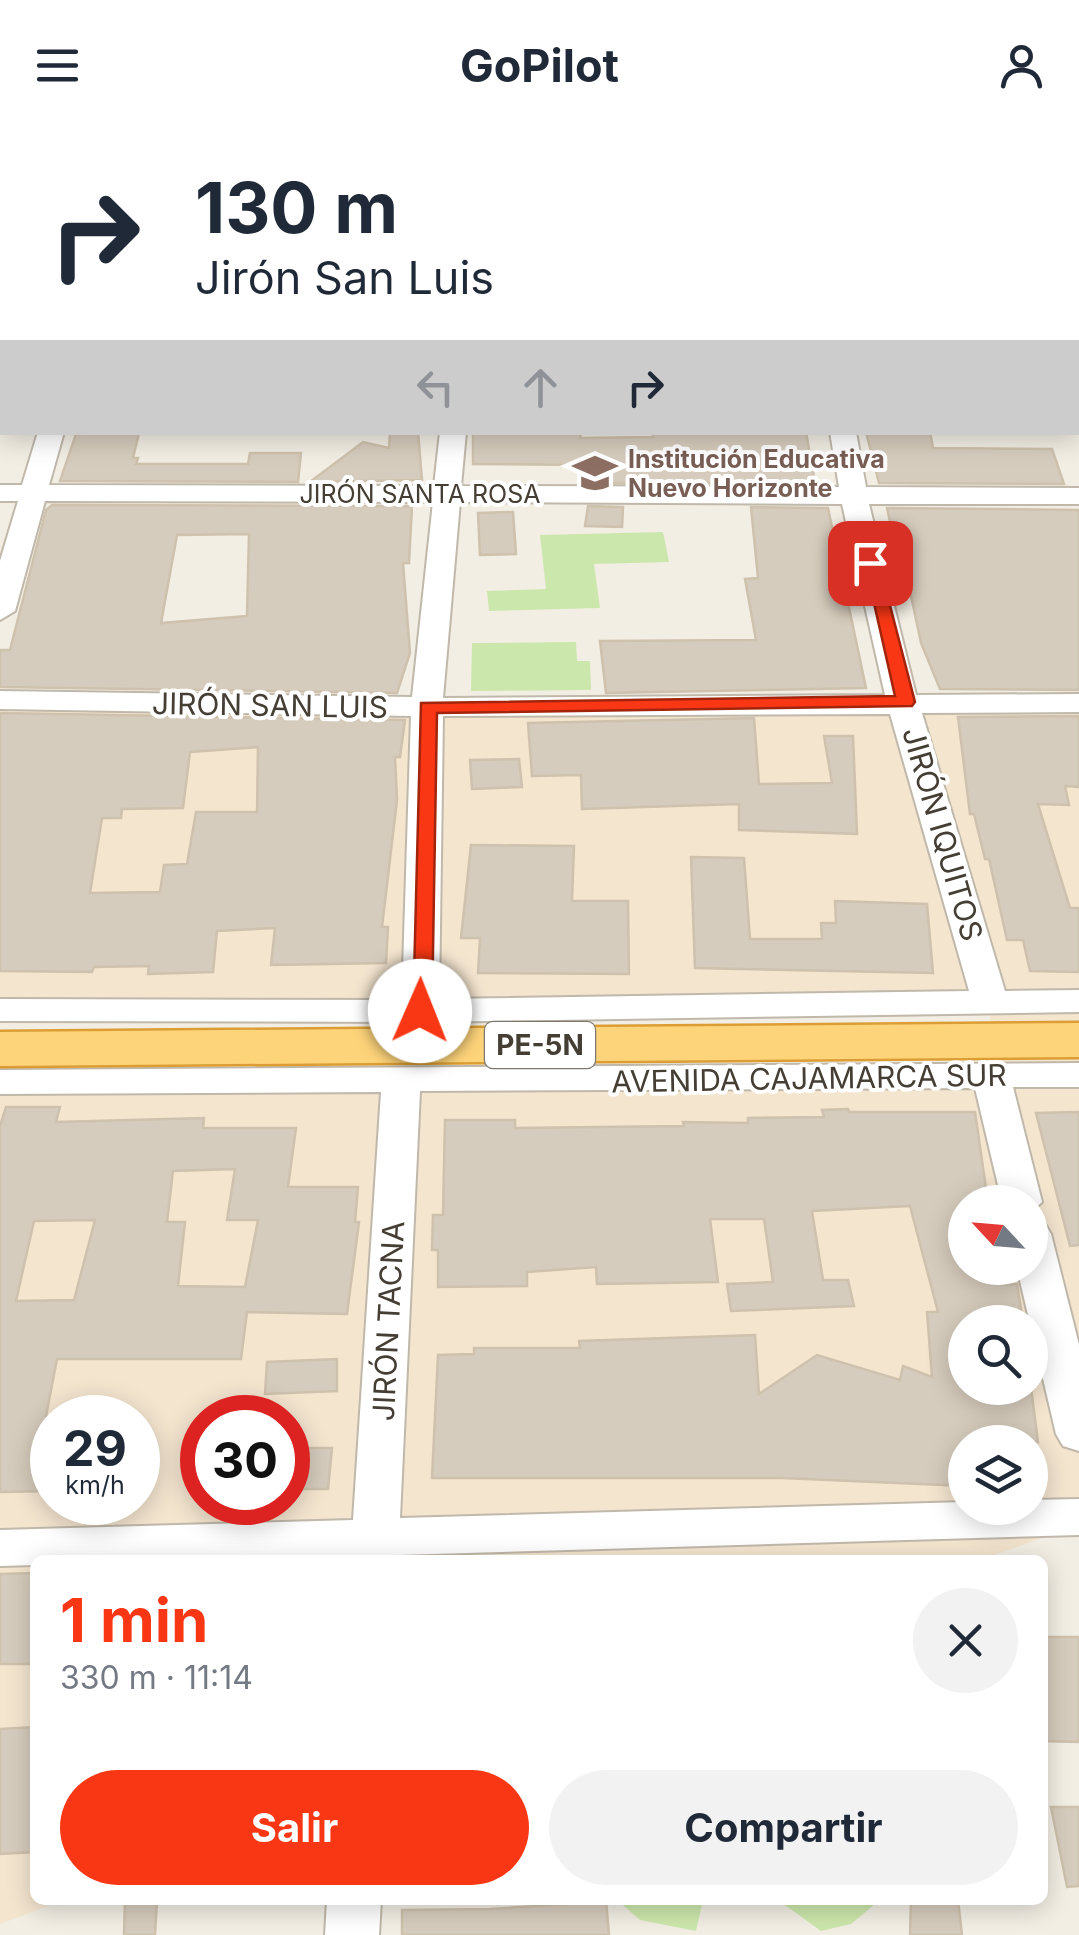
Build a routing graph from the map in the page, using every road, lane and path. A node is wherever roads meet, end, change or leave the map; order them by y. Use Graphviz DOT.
graph roads {
  1 [pos="50,435"];
  2 [pos="453,435"];
  3 [pos="843,435"];
  4 [pos="0,493"];
  5 [pos="34,494"];
  6 [pos="448,494"];
  7 [pos="852,494"];
  8 [pos="1079,496"];
  9 [pos="0,611"];
  10 [pos="0,700"];
  11 [pos="906,702"];
  12 [pos="1079,703"];
  13 [pos="428,707"];
  14 [pos="990,1002"];
  15 [pos="1079,1002"];
  16 [pos="0,1010"];
  17 [pos="420,1011"];
  18 [pos="1079,1040"];
  19 [pos="0,1049"];
  20 [pos="1079,1075"];
  21 [pos="991,1076"];
  22 [pos="402,1081"];
  23 [pos="0,1082"];
  24 [pos="1018,1185"];
  25 [pos="1042,1285"];
  26 [pos="1079,1434"];
  27 [pos="1079,1517"];
  28 [pos="0,1548"];
  29 [pos="375,1550"];
  30 [pos="354,1905"];
  31 [pos="352,1935"];
  1 -- 5 [label="street"];
  2 -- 6 [label="street"];
  3 -- 7 [label="street, JIRÓN IQUITOS"];
  4 -- 5 [label="street, JIRÓN SANTA ROSA"];
  5 -- 6 [label="street, JIRÓN SANTA ROSA"];
  5 -- 9 [label="street"];
  6 -- 7 [label="street, JIRÓN SANTA ROSA"];
  6 -- 13 [label="street"];
  7 -- 8 [label="street, JIRÓN SANTA ROSA"];
  7 -- 11 [label="street, JIRÓN IQUITOS"];
  10 -- 13 [label="street, JIRÓN SAN LUIS"];
  11 -- 12 [label="street, JIRÓN SAN LUIS"];
  11 -- 13 [label="street, JIRÓN SAN LUIS"];
  11 -- 14 [label="street, JIRÓN IQUITOS"];
  13 -- 17 [label="street"];
  14 -- 15 [label="street"];
  14 -- 17 [label="street"];
  16 -- 17 [label="street"];
  18 -- 19 [label="highway, PE-5N"];
  20 -- 21 [label="street, AVENIDA CAJAMARCA SUR"];
  21 -- 22 [label="street, AVENIDA CAJAMARCA SUR"];
  21 -- 24 [label="street"];
  22 -- 23 [label="street, AVENIDA CAJAMARCA SUR"];
  22 -- 29 [label="street, JIRÓN TACNA"];
  25 -- 26 [label="street"];
  27 -- 29 [label="street"];
  28 -- 29 [label="street"];
  30 -- 31 [label="street"];
}
